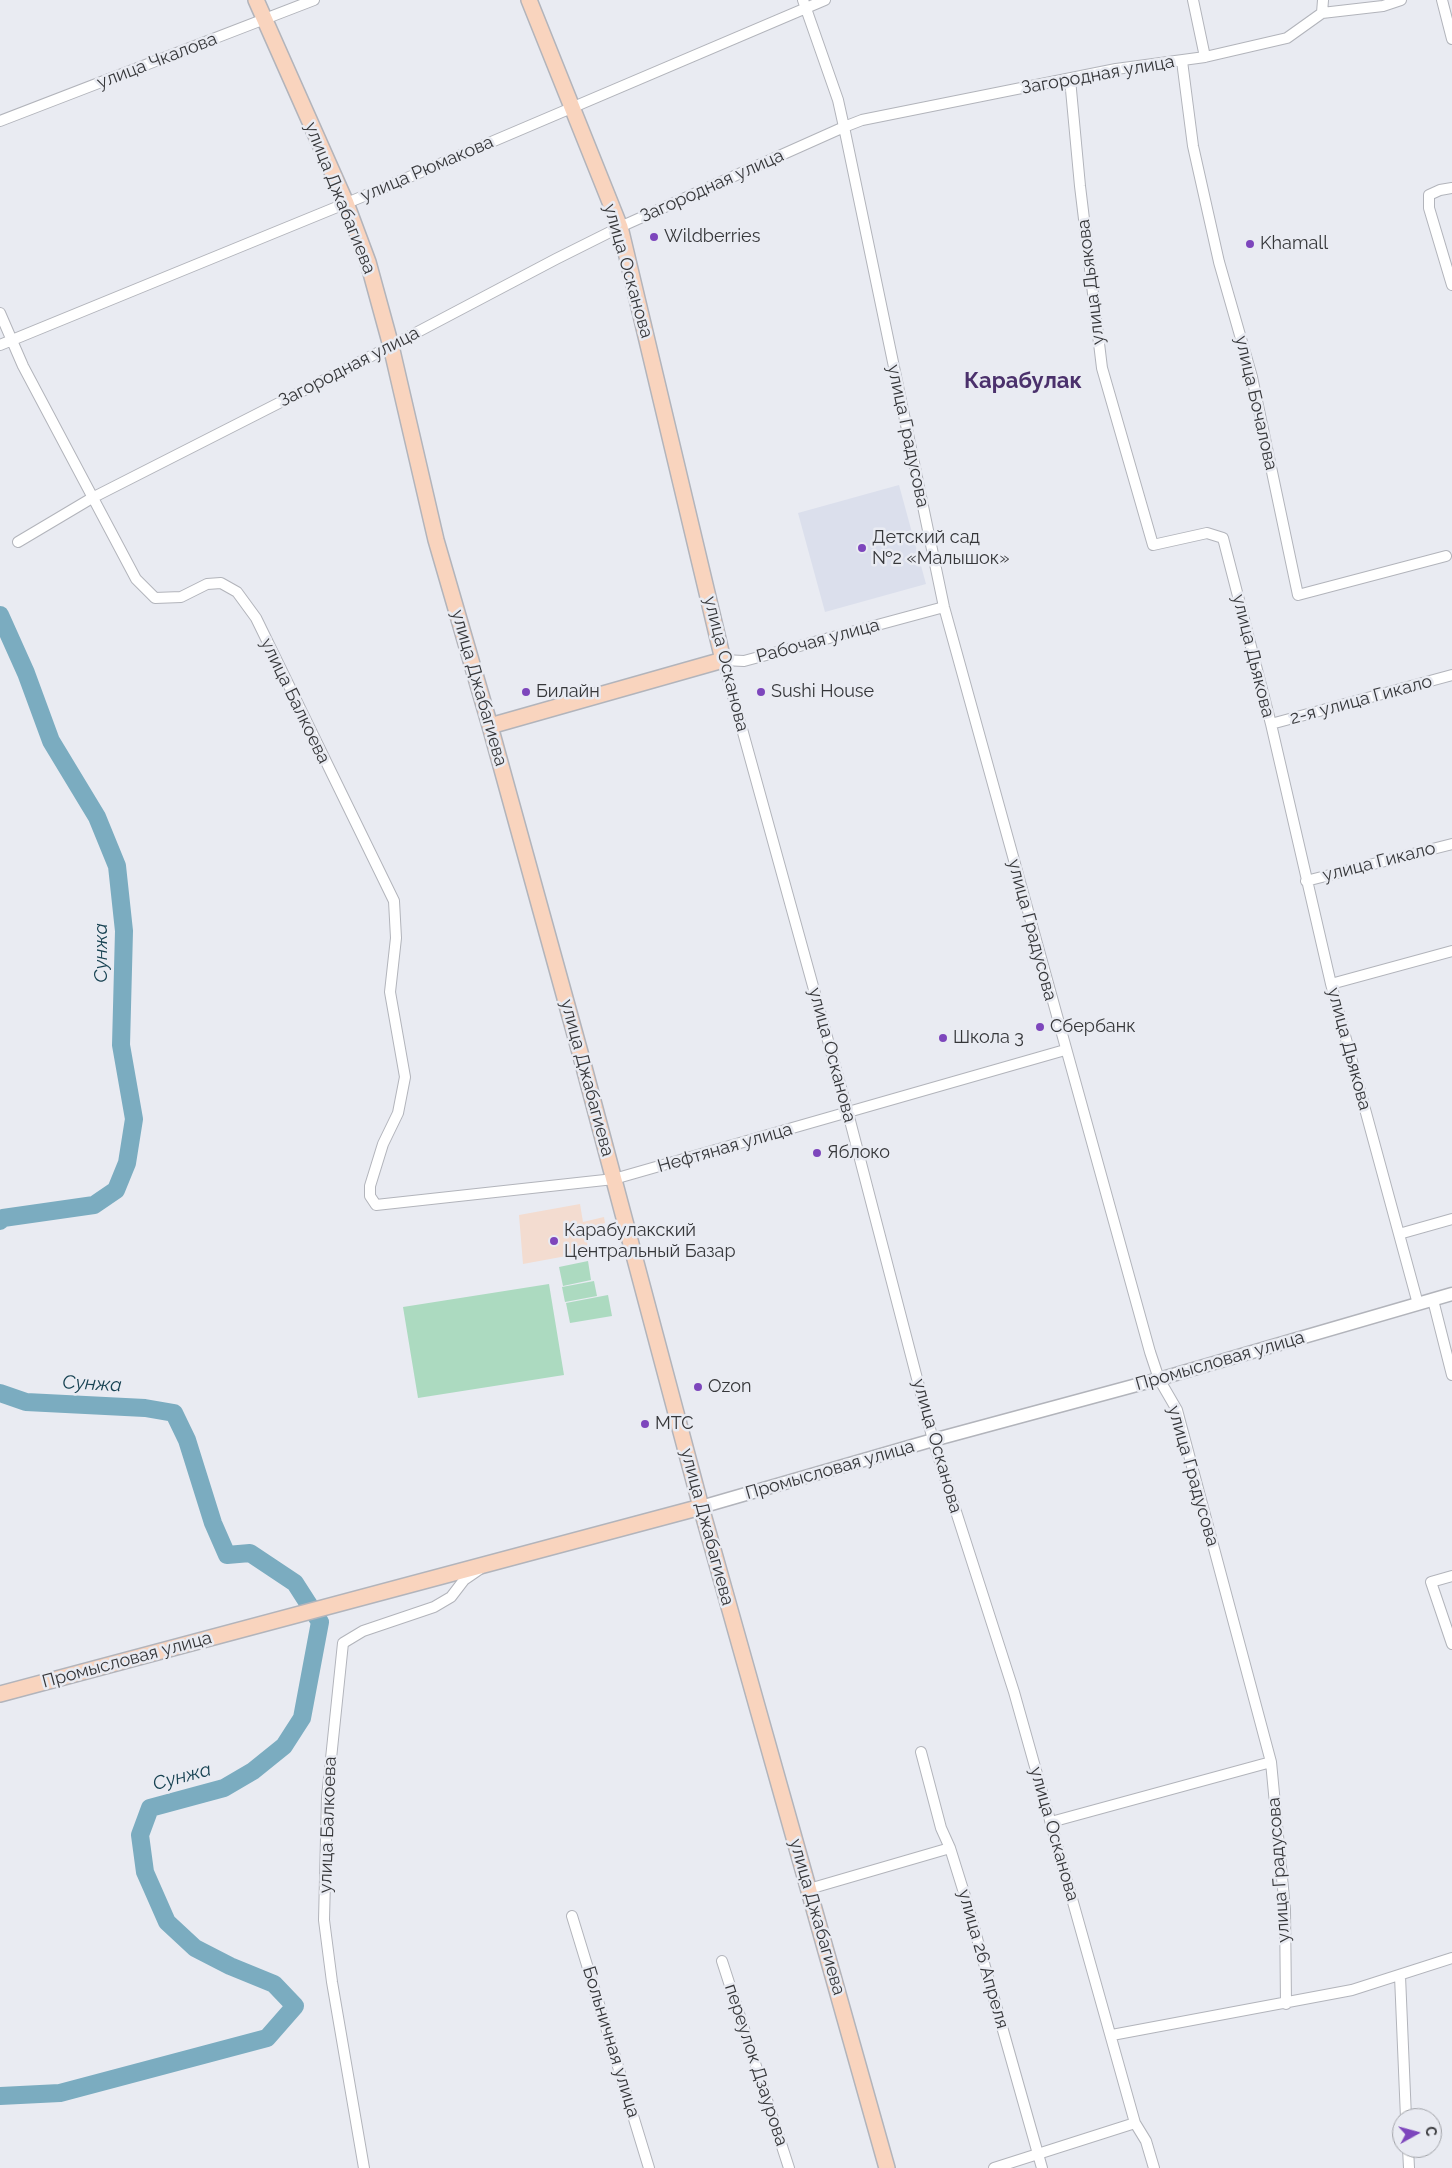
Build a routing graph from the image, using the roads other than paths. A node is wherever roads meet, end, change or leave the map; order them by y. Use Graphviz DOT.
graph roads {
  1 [pos="256,0"];
  2 [pos="314,0"];
  3 [pos="529,0"];
  4 [pos="825,0"];
  5 [pos="1193,0"];
  6 [pos="1323,0"];
  7 [pos="1401,0"];
  8 [pos="1442,0"];
  9 [pos="804,4"];
  10 [pos="1322,13"];
  11 [pos="264,20"];
  12 [pos="1452,39"];
  13 [pos="1205,57"];
  14 [pos="1182,61"];
  15 [pos="1070,79"];
  16 [pos="573,107"];
  17 [pos="0,121"];
  18 [pos="844,127"];
  19 [pos="1452,188"];
  20 [pos="346,203"];
  21 [pos="620,227"];
  22 [pos="1452,285"];
  23 [pos="0,313"];
  24 [pos="13,340"];
  25 [pos="0,345"];
  26 [pos="391,346"];
  27 [pos="92,498"];
  28 [pos="18,542"];
  29 [pos="1446,556"];
  30 [pos="944,607"];
  31 [pos="723,660"];
  32 [pos="1452,675"];
  33 [pos="1271,724"];
  34 [pos="490,726"];
  35 [pos="1452,844"];
  36 [pos="1306,880"];
  37 [pos="1452,951"];
  38 [pos="1331,984"];
  39 [pos="1065,1050"];
  40 [pos="848,1113"];
  41 [pos="614,1179"];
  42 [pos="376,1205"];
  43 [pos="1452,1219"];
  44 [pos="1399,1234"];
  45 [pos="1452,1294"];
  46 [pos="1432,1300"];
  47 [pos="1418,1304"];
  48 [pos="1452,1375"];
  49 [pos="1159,1379"];
  50 [pos="933,1440"];
  51 [pos="701,1507"];
  52 [pos="482,1567"];
  53 [pos="1452,1576"];
  54 [pos="1452,1644"];
  55 [pos="0,1694"];
  56 [pos="921,1752"];
  57 [pos="1271,1762"];
  58 [pos="1051,1822"];
  59 [pos="950,1848"];
  60 [pos="809,1889"];
  61 [pos="572,1916"];
  62 [pos="1452,1958"];
  63 [pos="722,1961"];
  64 [pos="1400,1976"];
  65 [pos="1286,2004"];
  66 [pos="1112,2035"];
  67 [pos="1406,2108"];
  68 [pos="1135,2123"];
  69 [pos="1038,2153"];
  70 [pos="364,2168"];
  71 [pos="649,2168"];
  72 [pos="789,2168"];
  73 [pos="887,2168"];
  74 [pos="994,2168"];
  75 [pos="1042,2168"];
  76 [pos="1154,2168"];
  1 -- 11 [label="main road, улица Джабагиева"];
  2 -- 11 [label="street, улица Чкалова"];
  3 -- 16 [label="main road, улица Осканова"];
  4 -- 9 [label="street, улица Рюмакова"];
  5 -- 13 [label="street"];
  6 -- 10 [label="street"];
  7 -- 10 [label="street, Загородная улица"];
  8 -- 12 [label="street"];
  9 -- 16 [label="street, улица Рюмакова"];
  9 -- 18 [label="street, улица Градусова"];
  10 -- 13 [label="street, Загородная улица"];
  11 -- 17 [label="street, улица Чкалова"];
  11 -- 20 [label="main road, улица Джабагиева"];
  13 -- 14 [label="street, Загородная улица"];
  14 -- 15 [label="street, Загородная улица"];
  14 -- 29 [label="street, улица Бочалова"];
  15 -- 18 [label="street, Загородная улица"];
  15 -- 33 [label="street, улица Дьякова"];
  16 -- 20 [label="street, улица Рюмакова"];
  16 -- 21 [label="main road, улица Осканова"];
  18 -- 21 [label="street, Загородная улица"];
  18 -- 30 [label="street, улица Градусова"];
  19 -- 22 [label="street"];
  20 -- 24 [label="street, улица Рюмакова"];
  20 -- 26 [label="main road, улица Джабагиева"];
  21 -- 26 [label="street, Загородная улица"];
  21 -- 31 [label="main road, улица Осканова"];
  23 -- 24 [label="street, улица Балкоева"];
  24 -- 25 [label="street, улица Рюмакова"];
  24 -- 27 [label="street, улица Балкоева"];
  26 -- 27 [label="street, Загородная улица"];
  26 -- 34 [label="main road, улица Джабагиева"];
  27 -- 28 [label="street, Загородная улица"];
  27 -- 42 [label="street, улица Балкоева"];
  30 -- 31 [label="street, Рабочая улица"];
  30 -- 39 [label="street, улица Градусова"];
  31 -- 34 [label="main road, Рабочая улица"];
  31 -- 40 [label="street, улица Осканова"];
  32 -- 33 [label="street, 2-я улица Гикало"];
  33 -- 36 [label="street, улица Дьякова"];
  34 -- 41 [label="main road, улица Джабагиева"];
  35 -- 36 [label="street, улица Гикало"];
  36 -- 38 [label="street, улица Дьякова"];
  37 -- 38 [label="street"];
  38 -- 44 [label="street, улица Дьякова"];
  39 -- 40 [label="street, Нефтяная улица"];
  39 -- 49 [label="street, улица Градусова"];
  40 -- 41 [label="street, Нефтяная улица"];
  40 -- 50 [label="street, улица Осканова"];
  41 -- 42 [label="street, Нефтяная улица"];
  41 -- 51 [label="main road, улица Джабагиева"];
  43 -- 44 [label="street"];
  44 -- 47 [label="street, улица Дьякова"];
  45 -- 46 [label="street, Промысловая улица"];
  46 -- 47 [label="street, Промысловая улица"];
  46 -- 48 [label="street"];
  47 -- 49 [label="street, Промысловая улица"];
  49 -- 50 [label="street, Промысловая улица"];
  49 -- 57 [label="street, улица Градусова"];
  50 -- 51 [label="street, Промысловая улица"];
  50 -- 58 [label="street, улица Осканова"];
  51 -- 52 [label="main road, Промысловая улица"];
  51 -- 60 [label="main road, улица Джабагиева"];
  52 -- 55 [label="main road, Промысловая улица"];
  52 -- 70 [label="street, улица Балкоева"];
  53 -- 54 [label="street"];
  56 -- 59 [label="street, улица 26 Апреля"];
  57 -- 58 [label="street"];
  57 -- 65 [label="street, улица Градусова"];
  58 -- 66 [label="street, улица Осканова"];
  59 -- 60 [label="street"];
  59 -- 69 [label="street, улица 26 Апреля"];
  60 -- 73 [label="main road, улица Джабагиева"];
  61 -- 71 [label="street, Больничная улица"];
  62 -- 64 [label="street"];
  63 -- 72 [label="street, переулок Дзаурова"];
  64 -- 65 [label="street"];
  64 -- 67 [label="street"];
  65 -- 66 [label="street"];
  66 -- 68 [label="street, улица Осканова"];
  68 -- 69 [label="street"];
  68 -- 76 [label="street, улица Осканова"];
  69 -- 74 [label="street"];
  69 -- 75 [label="street, улица 26 Апреля"];
}
